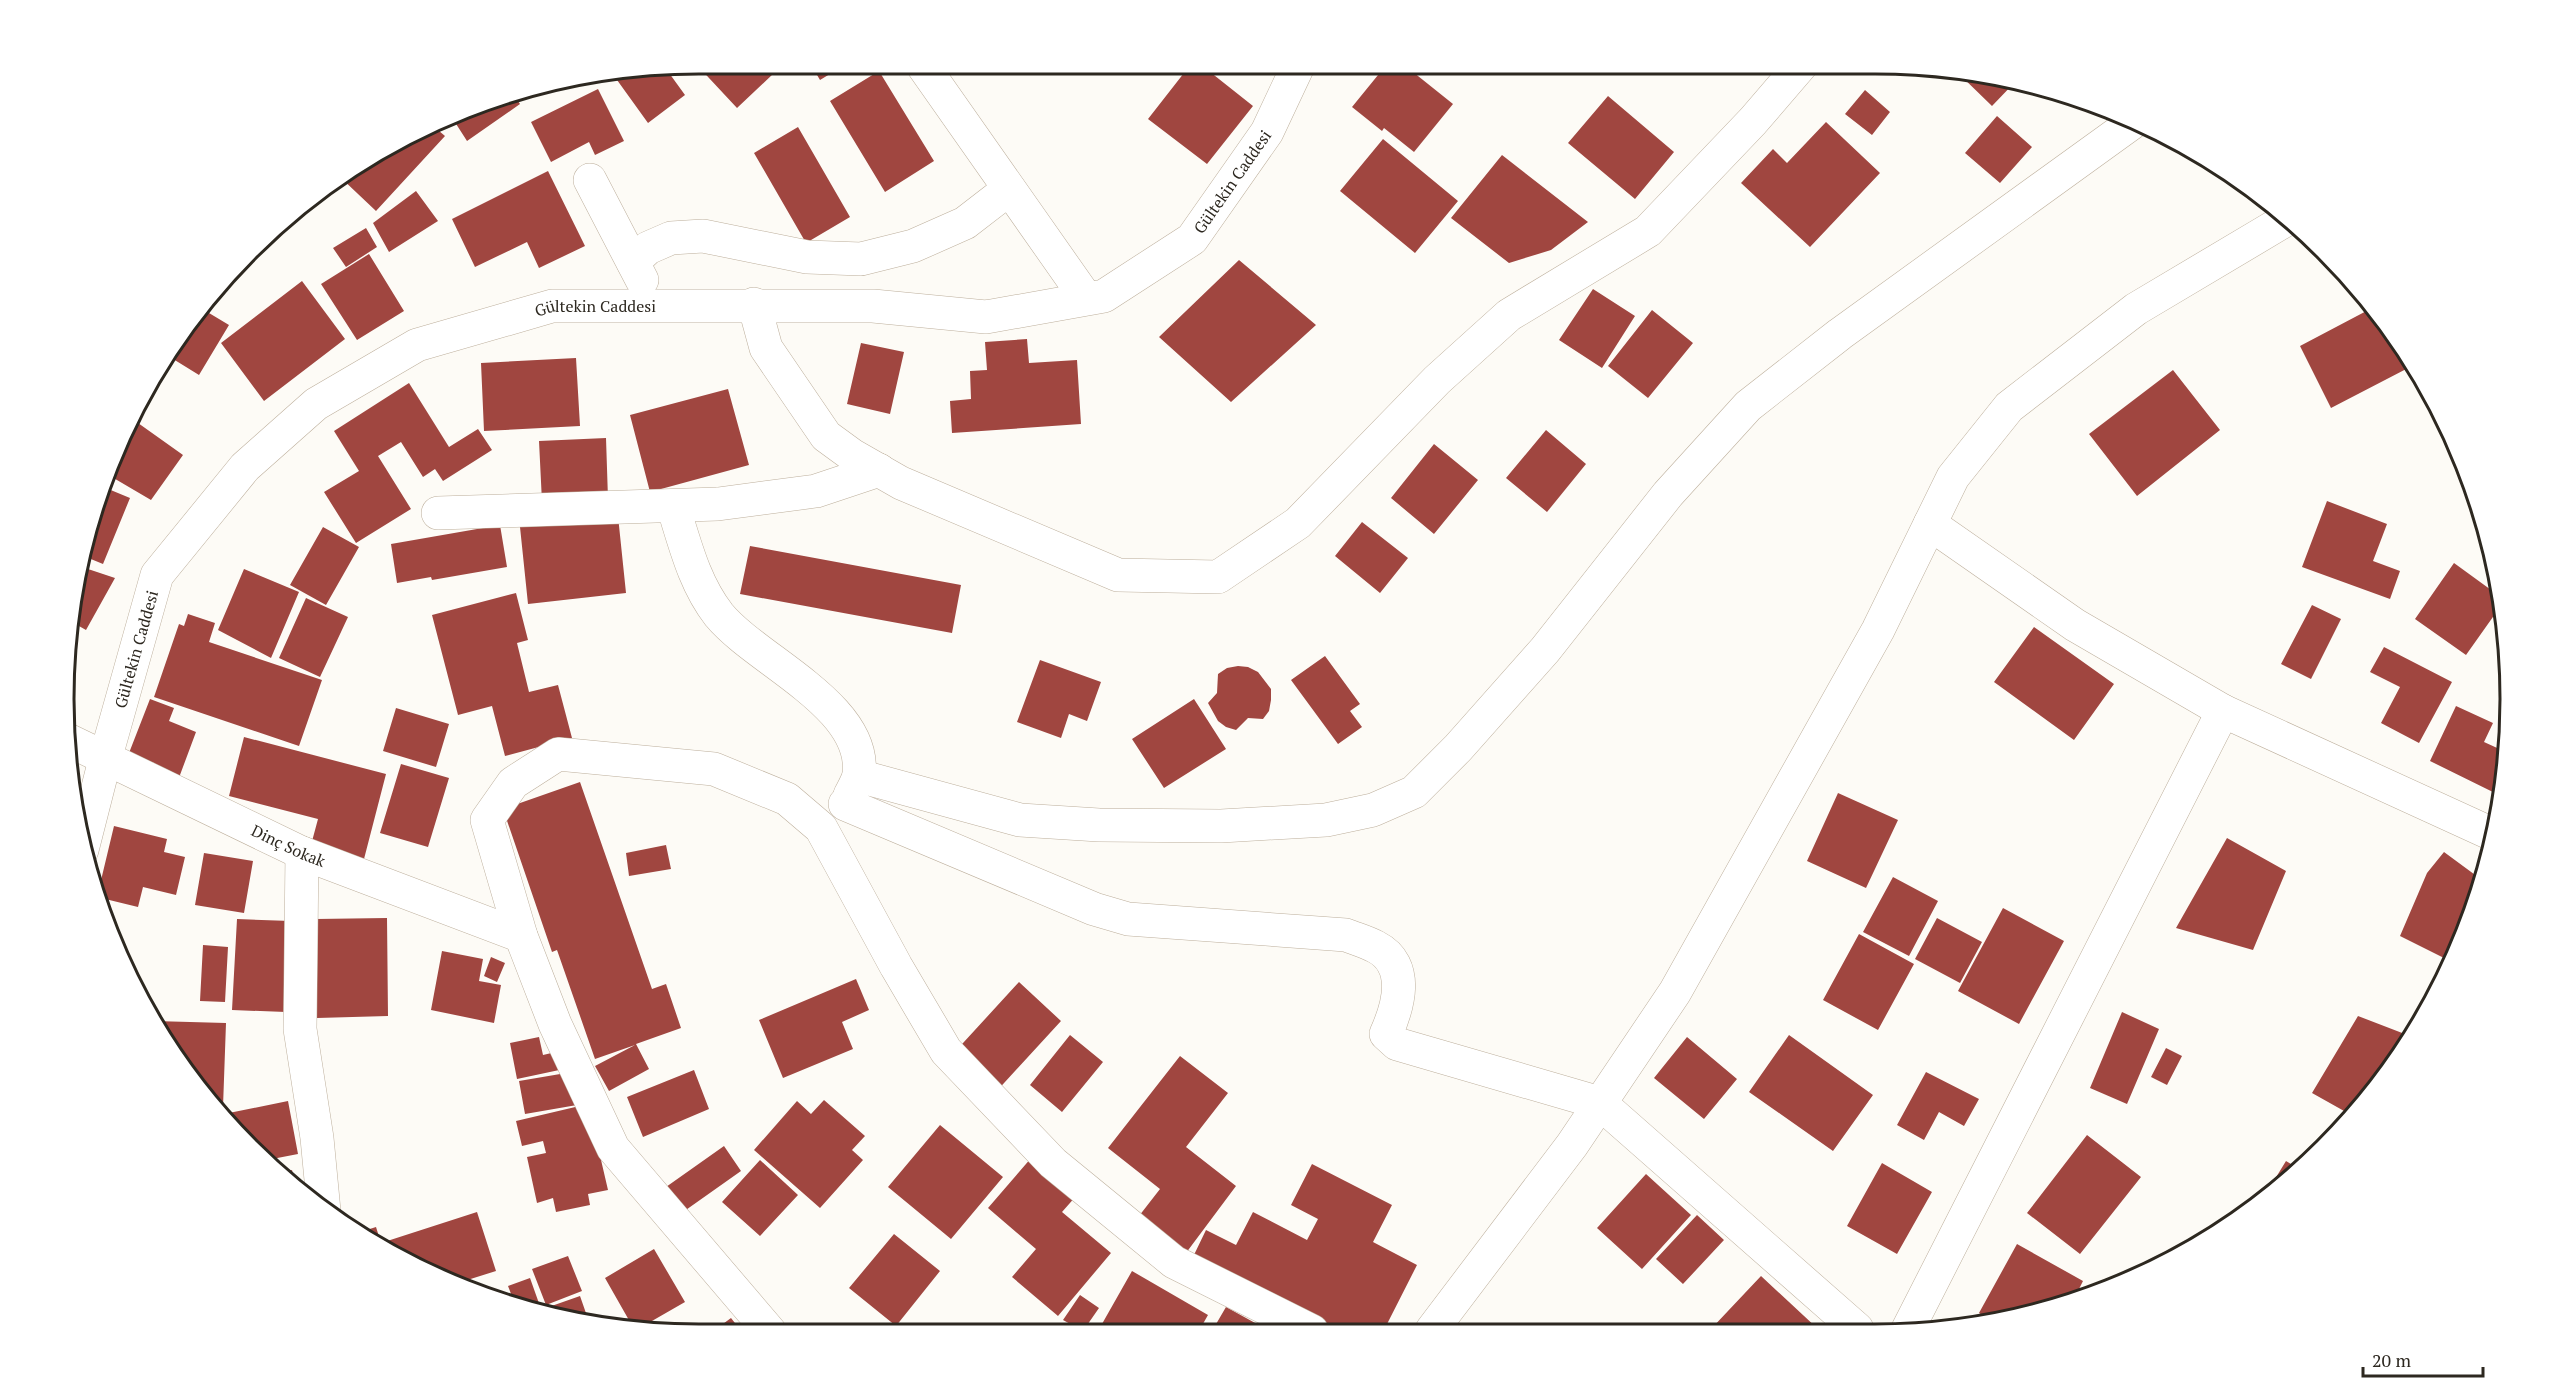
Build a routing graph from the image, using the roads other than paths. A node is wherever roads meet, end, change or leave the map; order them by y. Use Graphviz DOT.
graph roads {
  1 [pos="929,74"];
  2 [pos="1294,74"];
  3 [pos="1793,74"];
  4 [pos="2127,127"];
  5 [pos="590,180"];
  6 [pos="1009,189"];
  7 [pos="2280,223"];
  8 [pos="633,262"];
  9 [pos="1086,298"];
  10 [pos="754,304"];
  11 [pos="655,305"];
  12 [pos="826,436"];
  13 [pos="879,470"];
  14 [pos="816,491"];
  15 [pos="673,506"];
  16 [pos="438,513"];
  17 [pos="1930,524"];
  18 [pos="2223,711"];
  19 [pos="75,743"];
  20 [pos="106,756"];
  21 [pos="852,790"];
  22 [pos="88,828"];
  23 [pos="821,828"];
  24 [pos="2485,831"];
  25 [pos="302,853"];
  26 [pos="522,936"];
  27 [pos="1600,1103"];
  28 [pos="323,1197"];
  29 [pos="1911,1322"];
  30 [pos="763,1324"];
  31 [pos="1298,1324"];
  32 [pos="1437,1324"];
  33 [pos="1851,1324"];
  1 -- 6 [label="street"];
  2 -- 9 [label="street, Gültekin Caddesi"];
  3 -- 13 [label="street"];
  4 -- 21 [label="street"];
  5 -- 8 [label="street"];
  6 -- 8 [label="street"];
  6 -- 9 [label="street"];
  7 -- 17 [label="street"];
  8 -- 11 [label="street"];
  9 -- 10 [label="street, Gültekin Caddesi"];
  10 -- 11 [label="street, Gültekin Caddesi"];
  10 -- 12 [label="street"];
  11 -- 20 [label="street, Gültekin Caddesi"];
  12 -- 13 [label="street"];
  12 -- 14 [label="street"];
  13 -- 14 [label="street"];
  14 -- 15 [label="street"];
  15 -- 16 [label="street"];
  15 -- 21 [label="street"];
  17 -- 18 [label="street"];
  17 -- 27 [label="street"];
  18 -- 24 [label="street"];
  18 -- 29 [label="street"];
  19 -- 20 [label="street, Dinç Sokak"];
  20 -- 22 [label="street, Gültekin Caddesi"];
  20 -- 25 [label="street, Dinç Sokak"];
  21 -- 23 [label="street"];
  21 -- 27 [label="street"];
  23 -- 26 [label="street"];
  23 -- 31 [label="street"];
  25 -- 26 [label="street, Dinç Sokak"];
  25 -- 28 [label="street"];
  26 -- 30 [label="street"];
  27 -- 32 [label="street"];
  27 -- 33 [label="street"];
}
